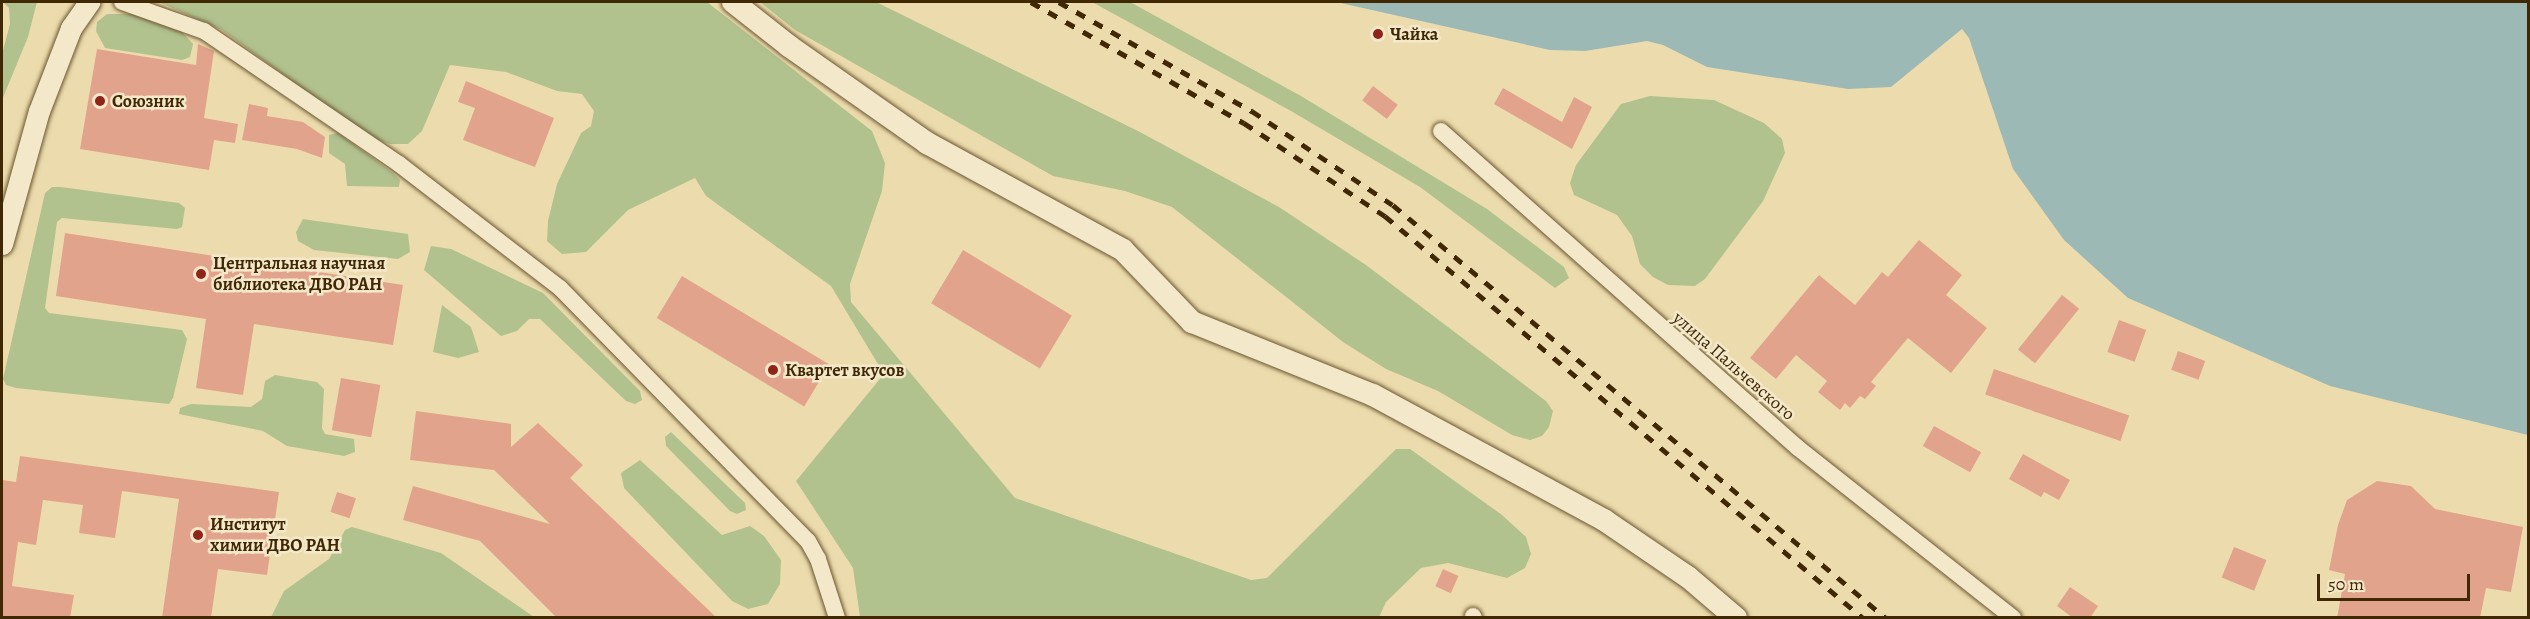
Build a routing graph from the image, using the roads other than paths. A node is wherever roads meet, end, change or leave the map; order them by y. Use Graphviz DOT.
graph roads {
  1 [pos="89,2"];
  2 [pos="122,2"];
  3 [pos="733,2"];
  4 [pos="1441,131"];
  5 [pos="2,244"];
  6 [pos="837,618"];
  7 [pos="1736,618"];
  8 [pos="2013,618"];
  1 -- 5 [label="street"];
  2 -- 6 [label="street"];
  3 -- 7 [label="main road"];
  4 -- 8 [label="street, улица Пальчевского"];
}
